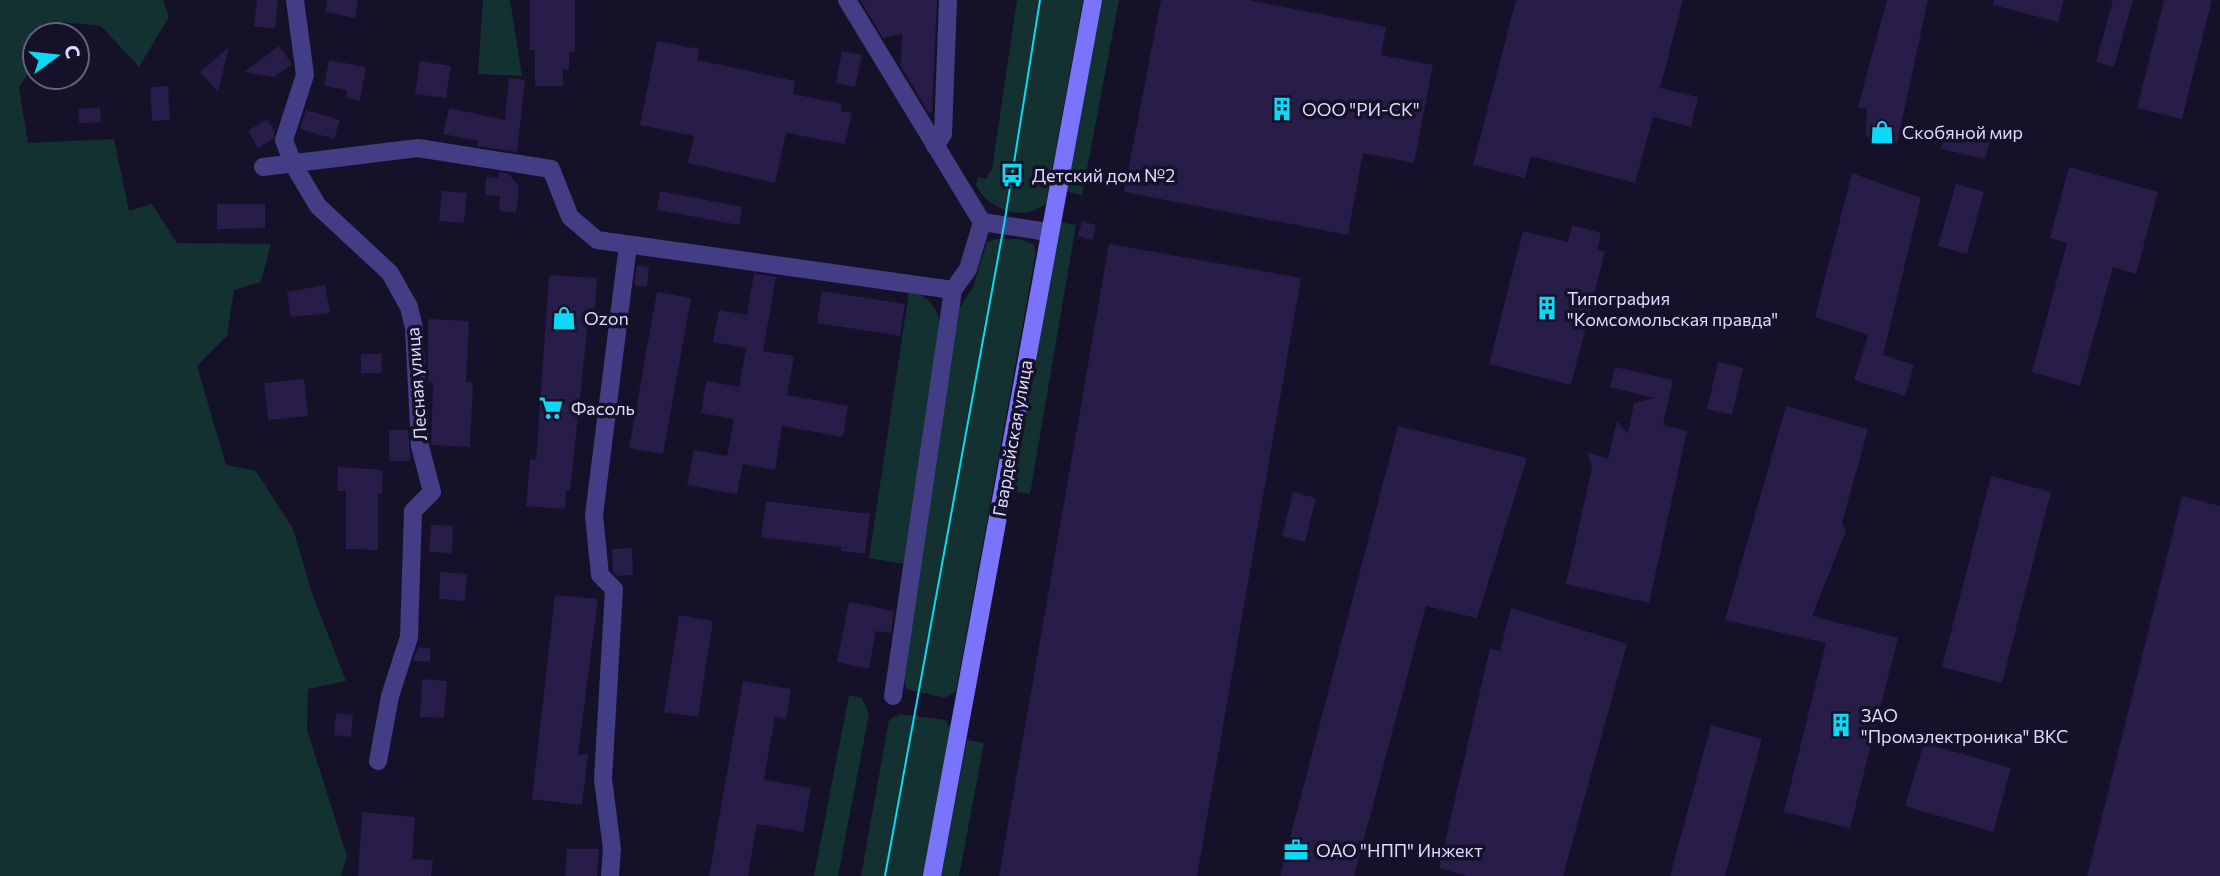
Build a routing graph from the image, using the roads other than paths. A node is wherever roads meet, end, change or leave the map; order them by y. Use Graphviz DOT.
graph roads {
  1 [pos="295,0"];
  2 [pos="847,0"];
  3 [pos="948,0"];
  4 [pos="1093,0"];
  5 [pos="935,146"];
  6 [pos="293,164"];
  7 [pos="262,167"];
  8 [pos="982,222"];
  9 [pos="1048,232"];
  10 [pos="628,245"];
  11 [pos="953,290"];
  12 [pos="893,696"];
  13 [pos="378,761"];
  14 [pos="610,876"];
  15 [pos="932,876"];
  1 -- 6 [label="street, Лесная улица"];
  2 -- 5 [label="street"];
  3 -- 5 [label="street"];
  4 -- 9 [label="street, Гвардейская улица"];
  5 -- 8 [label="street"];
  6 -- 7 [label="street"];
  6 -- 10 [label="street"];
  6 -- 13 [label="street, Лесная улица"];
  8 -- 9 [label="street"];
  8 -- 11 [label="street"];
  9 -- 15 [label="street, Гвардейская улица"];
  10 -- 11 [label="street"];
  10 -- 14 [label="street"];
  11 -- 12 [label="street"];
}
